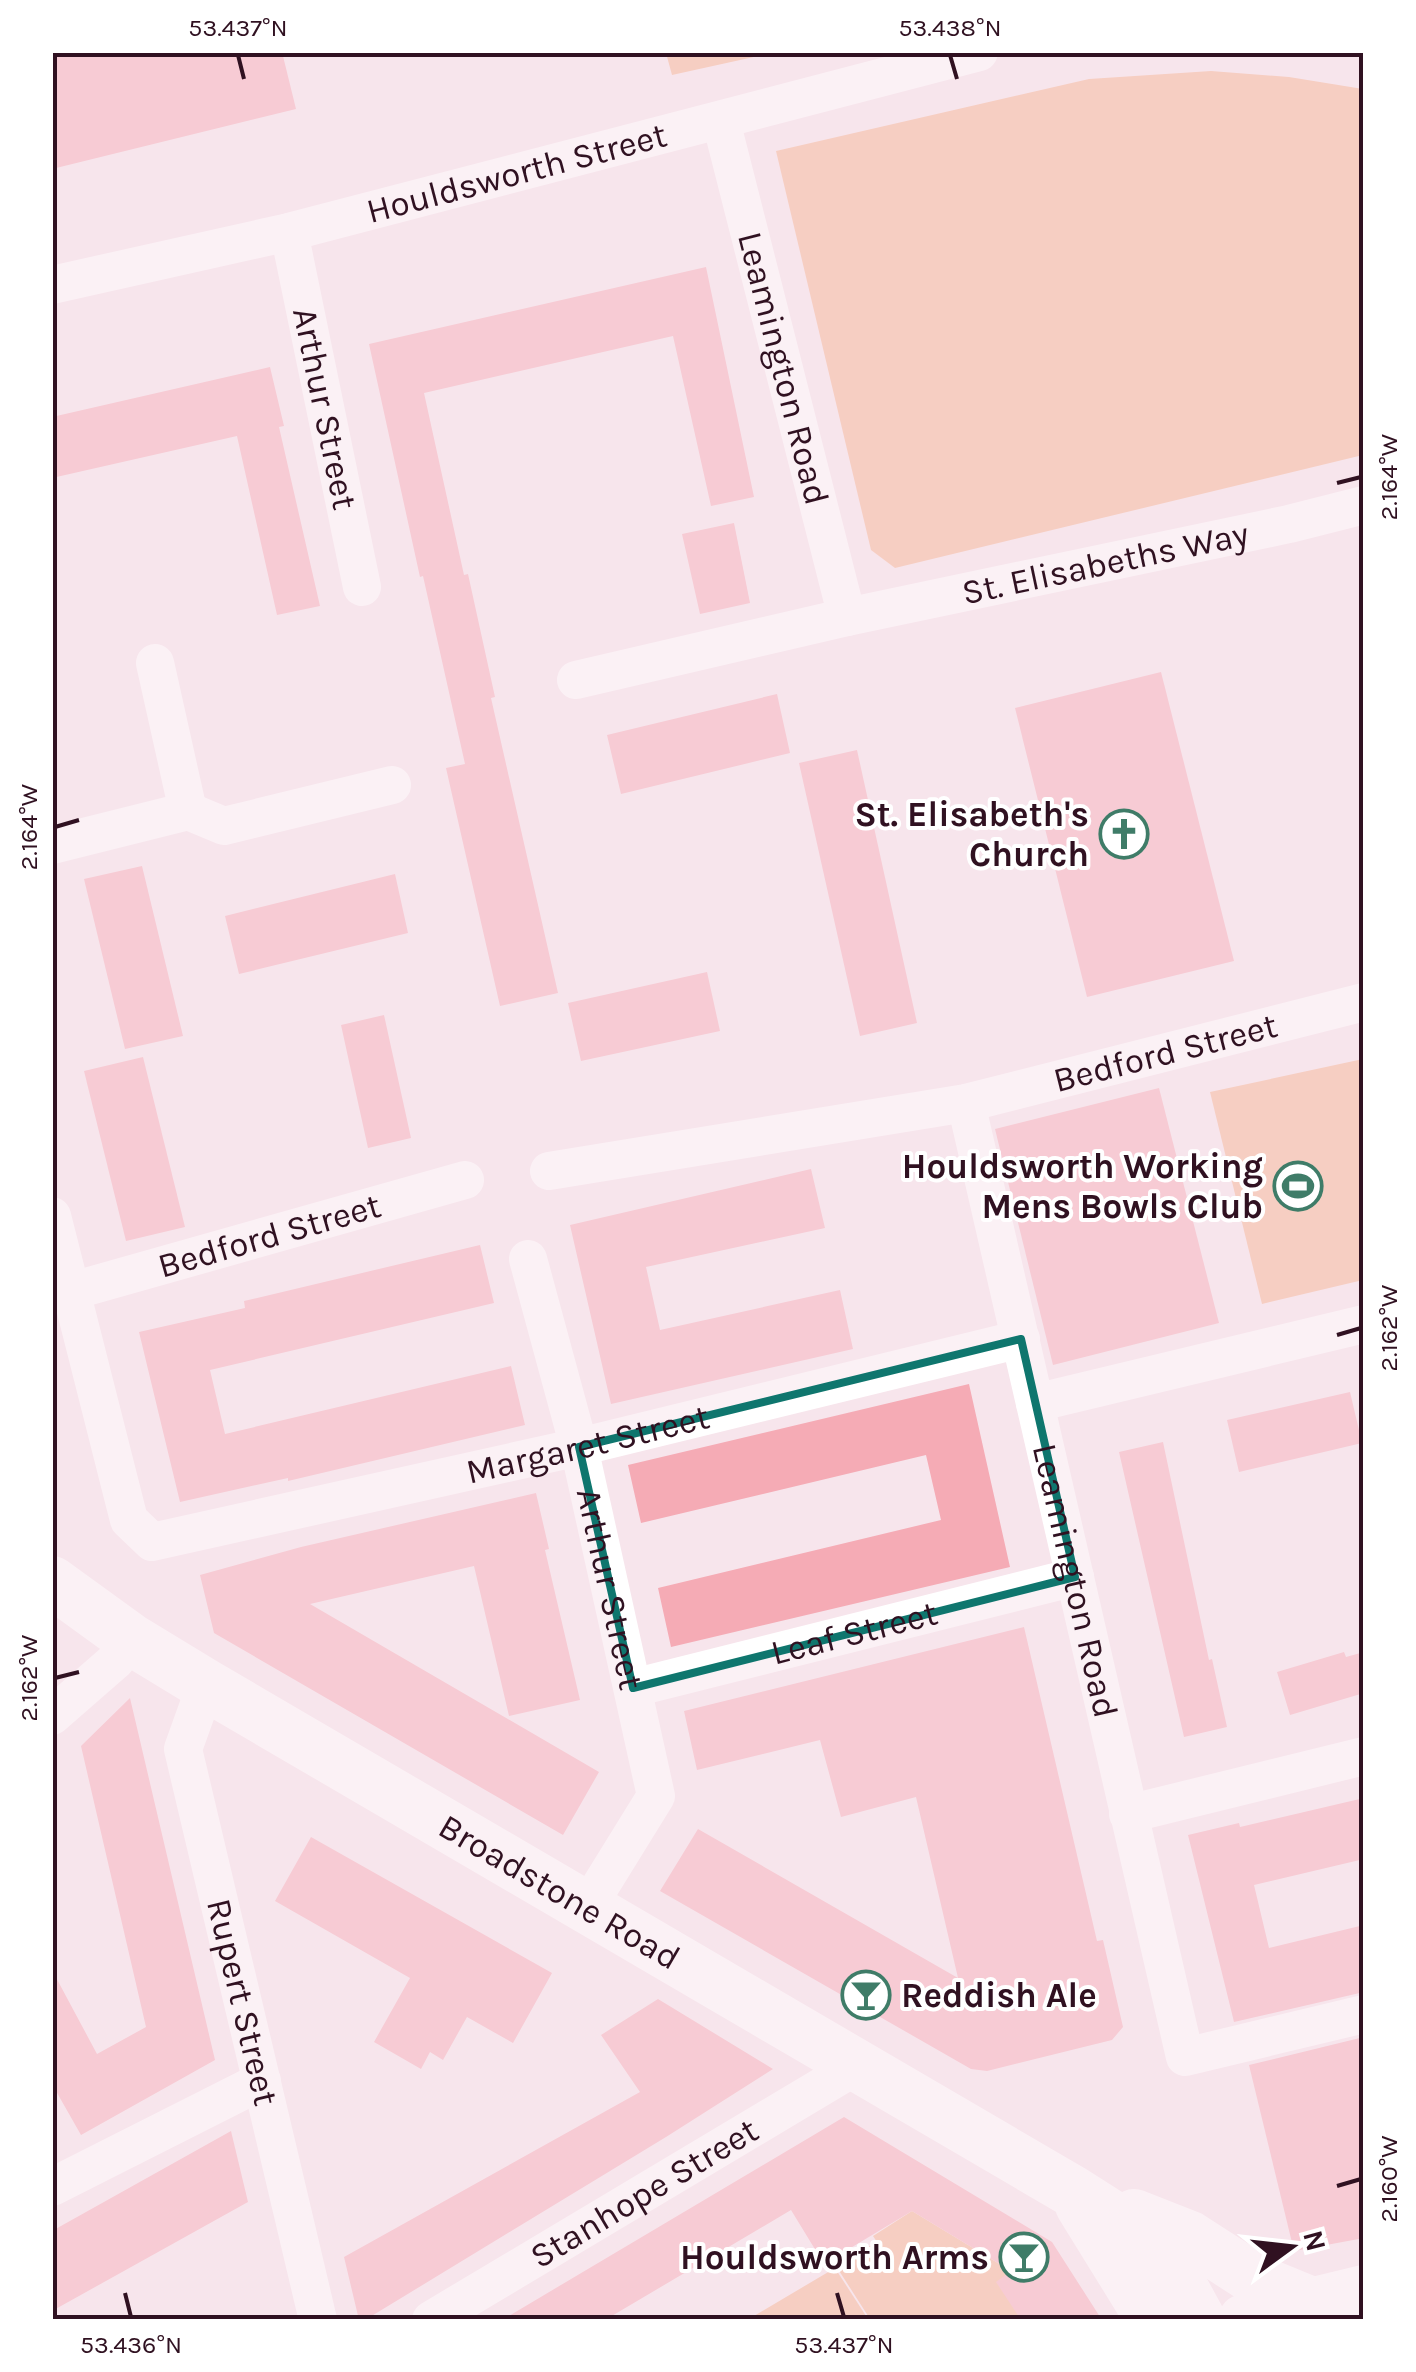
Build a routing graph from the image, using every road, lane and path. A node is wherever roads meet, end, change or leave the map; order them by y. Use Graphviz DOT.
graph roads {
  1 [pos="979,52"];
  2 [pos="722,121"];
  3 [pos="290,232"];
  4 [pos="52,284"];
  5 [pos="1364,505"];
  6 [pos="362,587"];
  7 [pos="847,617"];
  8 [pos="155,662"];
  9 [pos="576,680"];
  10 [pos="392,785"];
  11 [pos="188,810"];
  12 [pos="52,845"];
  13 [pos="1364,1002"];
  14 [pos="966,1103"];
  15 [pos="549,1171"];
  16 [pos="465,1180"];
  17 [pos="52,1216"];
  18 [pos="528,1258"];
  19 [pos="72,1292"];
  20 [pos="1364,1324"];
  21 [pos="1021,1339"];
  22 [pos="1035,1403"];
  23 [pos="578,1447"];
  24 [pos="1075,1578"];
  25 [pos="52,1582"];
  26 [pos="132,1640"];
  27 [pos="206,1685"];
  28 [pos="632,1688"];
  29 [pos="52,1716"];
  30 [pos="1364,1756"];
  31 [pos="1128,1814"];
  32 [pos="588,1906"];
  33 [pos="1364,2014"];
  34 [pos="858,2065"];
  35 [pos="262,2082"];
  36 [pos="53,2184"];
  37 [pos="1072,2191"];
  38 [pos="1364,2291"];
  39 [pos="1312,2303"];
  40 [pos="318,2320"];
  41 [pos="430,2320"];
  42 [pos="1152,2320"];
  43 [pos="1200,2320"];
  44 [pos="1244,2320"];
  1 -- 2 [label="street, Houldsworth Street"];
  2 -- 3 [label="street, Houldsworth Street"];
  2 -- 7 [label="street, Leamington Road"];
  3 -- 4 [label="street, Houldsworth Street"];
  3 -- 6 [label="street, Arthur Street"];
  5 -- 7 [label="street, St. Elisabeths Way"];
  7 -- 9 [label="street, St. Elisabeths Way"];
  8 -- 11 [label="street"];
  10 -- 11 [label="street"];
  11 -- 12 [label="street"];
  13 -- 14 [label="street, Bedford Street"];
  14 -- 15 [label="street, Bedford Street"];
  14 -- 21 [label="street, Leamington Road"];
  16 -- 19 [label="street, Bedford Street"];
  17 -- 19 [label="street"];
  18 -- 23 [label="street, Arthur Street"];
  19 -- 23 [label="street, Margaret Street"];
  20 -- 22 [label="street"];
  21 -- 22 [label="street, Leamington Road"];
  21 -- 23 [label="street, Margaret Street"];
  22 -- 24 [label="street, Leamington Road"];
  23 -- 28 [label="street, Arthur Street"];
  24 -- 28 [label="street, Leaf Street"];
  24 -- 31 [label="street, Leamington Road"];
  25 -- 26 [label="main road, Broadstone Road"];
  26 -- 27 [label="main road, Broadstone Road"];
  26 -- 29 [label="street"];
  27 -- 32 [label="main road, Broadstone Road"];
  27 -- 35 [label="street, Rupert Street"];
  28 -- 32 [label="street, Arthur Street"];
  30 -- 31 [label="street"];
  31 -- 33 [label="street, Leamington Road"];
  32 -- 34 [label="main road, Broadstone Road"];
  34 -- 37 [label="main road, Broadstone Road"];
  34 -- 41 [label="street, Stanhope Street"];
  35 -- 36 [label="street"];
  35 -- 40 [label="street, Rupert Street"];
  37 -- 39 [label="main road"];
  37 -- 42 [label="main road, Broadstone Road"];
  37 -- 43 [label="main road, Broadstone Road"];
  38 -- 39 [label="main road"];
  39 -- 44 [label="main road"];
}
